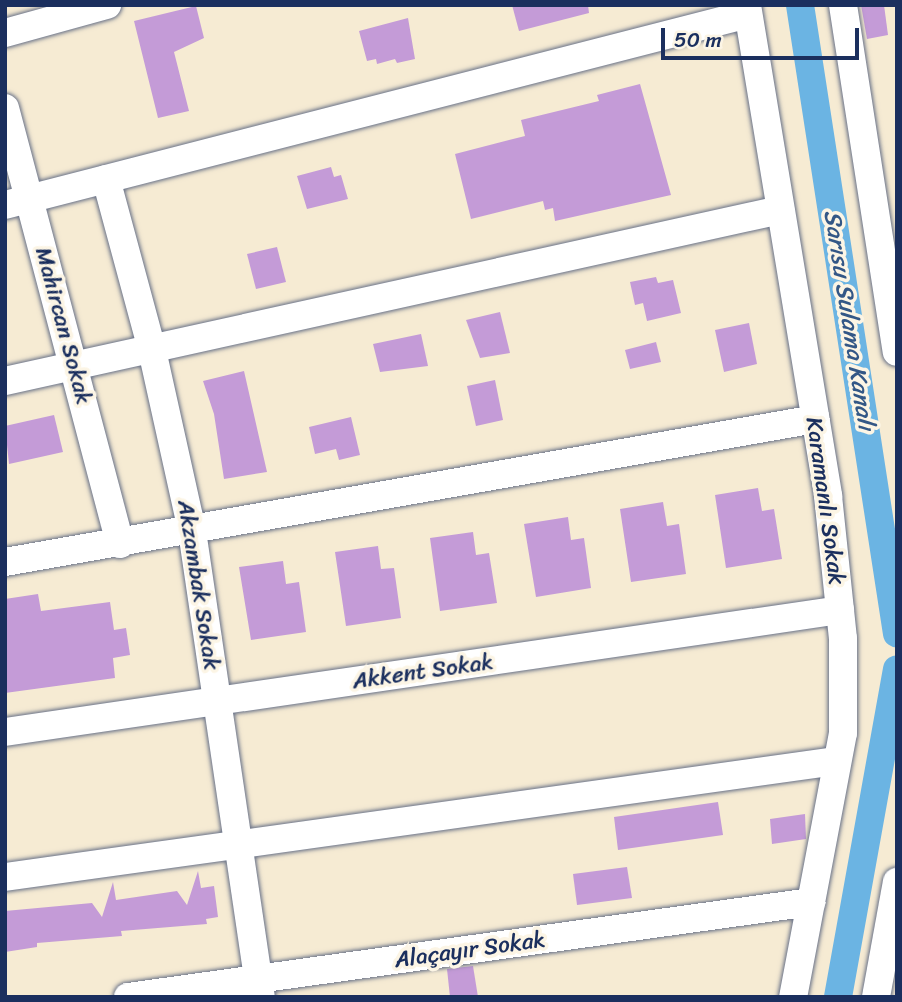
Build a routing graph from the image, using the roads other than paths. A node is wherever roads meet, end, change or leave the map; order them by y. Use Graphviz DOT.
graph roads {
  1 [pos="107,5"];
  2 [pos="843,5"];
  3 [pos="747,9"];
  4 [pos="5,33"];
  5 [pos="5,108"];
  6 [pos="106,179"];
  7 [pos="17,202"];
  8 [pos="780,210"];
  9 [pos="152,350"];
  10 [pos="897,352"];
  11 [pos="74,367"];
  12 [pos="5,381"];
  13 [pos="815,419"];
  14 [pos="192,531"];
  15 [pos="120,544"];
  16 [pos="5,562"];
  17 [pos="840,610"];
  18 [pos="217,702"];
  19 [pos="5,732"];
  20 [pos="837,761"];
  21 [pos="238,847"];
  22 [pos="5,877"];
  23 [pos="897,882"];
  24 [pos="811,902"];
  25 [pos="259,988"];
  26 [pos="128,997"];
  27 [pos="793,997"];
  28 [pos="876,997"];
  1 -- 4 [label="street"];
  2 -- 10 [label="street"];
  3 -- 6 [label="street"];
  3 -- 8 [label="street, Karamanlı Sokak"];
  5 -- 7 [label="street, Mahircan Sokak"];
  6 -- 7 [label="street"];
  6 -- 9 [label="street, Akzambak Sokak"];
  7 -- 11 [label="street, Mahircan Sokak"];
  8 -- 9 [label="street"];
  8 -- 13 [label="street, Karamanlı Sokak"];
  9 -- 11 [label="street"];
  9 -- 14 [label="street, Akzambak Sokak"];
  11 -- 12 [label="street"];
  11 -- 15 [label="street, Mahircan Sokak"];
  13 -- 14 [label="street"];
  13 -- 17 [label="street, Karamanlı Sokak"];
  14 -- 15 [label="street"];
  14 -- 18 [label="street, Akzambak Sokak"];
  15 -- 16 [label="street"];
  17 -- 18 [label="street, Akkent Sokak"];
  17 -- 20 [label="street, Karamanlı Sokak"];
  18 -- 19 [label="street, Akkent Sokak"];
  18 -- 21 [label="street, Akzambak Sokak"];
  20 -- 21 [label="street"];
  20 -- 24 [label="street, Karamanlı Sokak"];
  21 -- 22 [label="street"];
  21 -- 25 [label="street, Akzambak Sokak"];
  23 -- 28 [label="street"];
  24 -- 25 [label="street, Alaçayır Sokak"];
  24 -- 27 [label="street, Karamanlı Sokak"];
  25 -- 26 [label="street, Alaçayır Sokak"];
}
